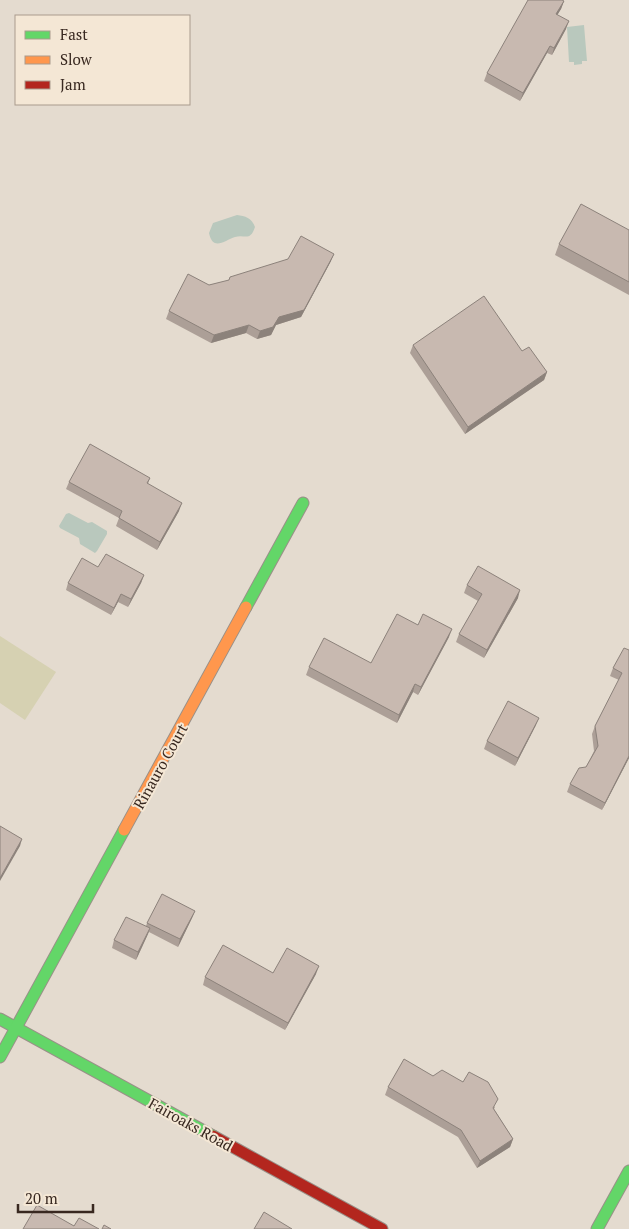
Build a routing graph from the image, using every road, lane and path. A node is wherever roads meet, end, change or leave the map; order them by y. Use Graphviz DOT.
graph roads {
  1 [pos="303,503"];
  2 [pos="0,1019"];
  3 [pos="17,1028"];
  4 [pos="0,1057"];
  5 [pos="629,1171"];
  6 [pos="382,1229"];
  7 [pos="597,1229"];
  1 -- 3 [label="street, Rinauro Court"];
  2 -- 3 [label="street, Fairoaks Road"];
  3 -- 4 [label="street, Rinauro Court"];
  3 -- 6 [label="street, Fairoaks Road"];
  5 -- 7 [label="street"];
}
